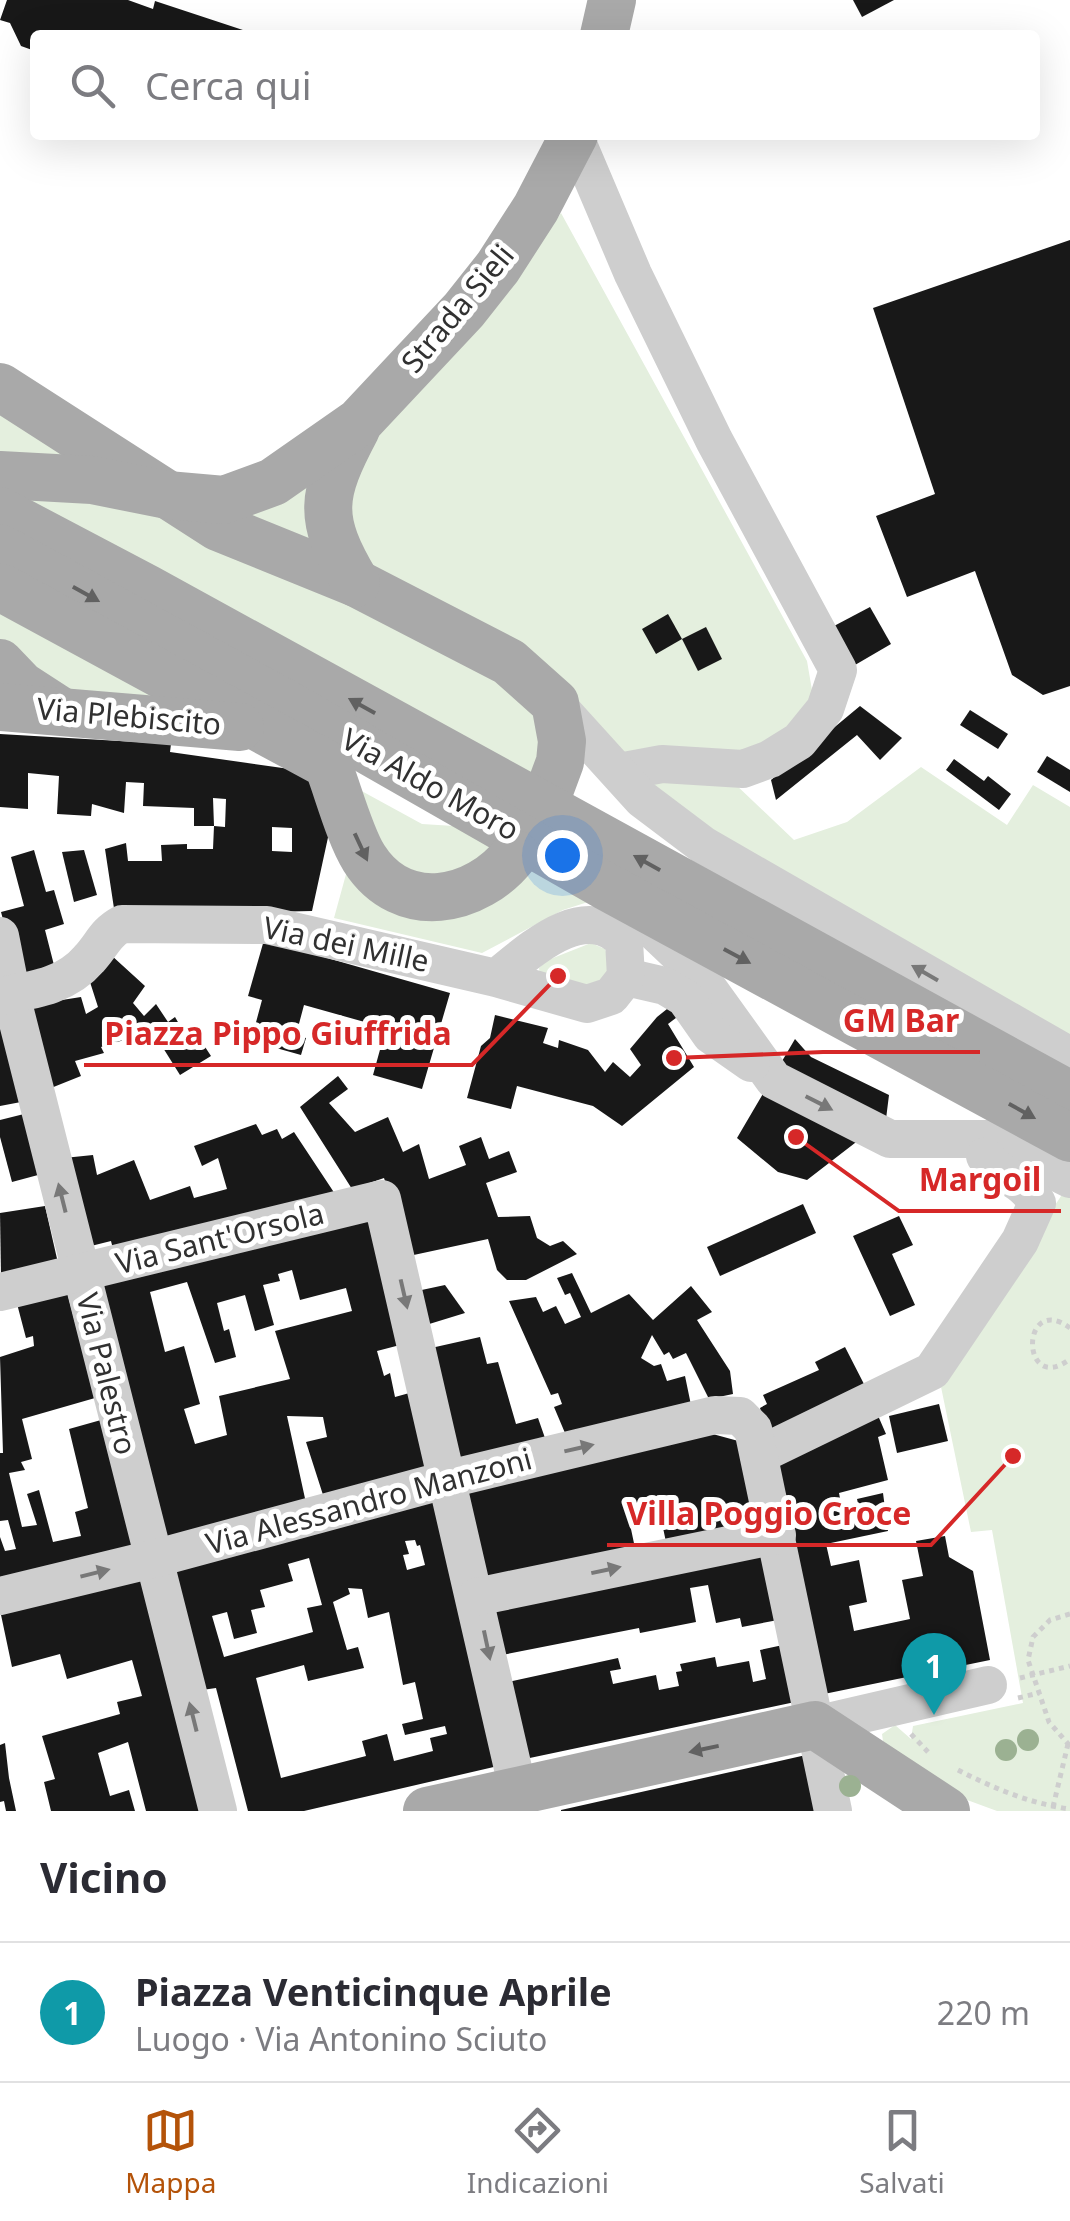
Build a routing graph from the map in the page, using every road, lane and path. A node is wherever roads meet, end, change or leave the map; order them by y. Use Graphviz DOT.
graph roads {
  1 [pos="612,0"];
  2 [pos="605,30"];
  3 [pos="571,140"];
  4 [pos="576,140"];
  5 [pos="0,387"];
  6 [pos="360,422"];
  7 [pos="0,474"];
  8 [pos="166,494"];
  9 [pos="0,512"];
  10 [pos="0,548"];
  11 [pos="356,583"];
  12 [pos="0,587"];
  13 [pos="0,662"];
  14 [pos="555,703"];
  15 [pos="0,707"];
  16 [pos="59,710"];
  17 [pos="258,728"];
  18 [pos="328,764"];
  19 [pos="618,772"];
  20 [pos="550,789"];
  21 [pos="506,838"];
  22 [pos="607,887"];
  23 [pos="0,936"];
  24 [pos="487,976"];
  25 [pos="626,977"];
  26 [pos="6,995"];
  27 [pos="1070,1056"];
  28 [pos="774,1080"];
  29 [pos="1070,1095"];
  30 [pos="1070,1138"];
  31 [pos="990,1139"];
  32 [pos="1070,1179"];
  33 [pos="81,1273"];
  34 [pos="0,1292"];
  35 [pos="1070,1328"];
  36 [pos="1070,1359"];
  37 [pos="759,1455"];
  38 [pos="449,1479"];
  39 [pos="777,1535"];
  40 [pos="153,1559"];
  41 [pos="0,1596"];
  42 [pos="476,1597"];
  43 [pos="1070,1614"];
  44 [pos="1070,1666"];
  45 [pos="1034,1674"];
  46 [pos="996,1692"];
  47 [pos="1040,1693"];
  48 [pos="808,1717"];
  49 [pos="901,1722"];
  50 [pos="1069,1745"];
  51 [pos="933,1758"];
  52 [pos="948,1789"];
  53 [pos="500,1799"];
  54 [pos="1053,1807"];
  55 [pos="1070,1809"];
  56 [pos="218,1811"];
  57 [pos="426,1811"];
  58 [pos="833,1811"];
  1 -- 2 [label="main road"];
  3 -- 6 [label="main road, Strada Sieli"];
  4 -- 19 [label="street"];
  5 -- 8 [label="main road"];
  6 -- 8 [label="main road"];
  6 -- 11 [label="main road"];
  7 -- 8 [label="main road"];
  8 -- 11 [label="main road"];
  29 -- 9 [label="main road, Via Aldo Moro, one-way"];
  10 -- 21 [label="main road, Via Aldo Moro, one-way"];
  11 -- 14 [label="main road"];
  12 -- 17 [label="main road"];
  13 -- 16 [label="main road"];
  14 -- 19 [label="street"];
  14 -- 20 [label="main road"];
  15 -- 16 [label="main road, Via Plebiscito"];
  16 -- 17 [label="main road, Via Plebiscito"];
  17 -- 18 [label="main road"];
  18 -- 21 [label="main road"];
  18 -- 21 [label="main road, one-way"];
  27 -- 19 [label="street, one-way"];
  21 -- 22 [label="main road, Via Aldo Moro"];
  22 -- 28 [label="street"];
  22 -- 30 [label="main road, Via Aldo Moro, one-way"];
  23 -- 26 [label="street, Via Palestro"];
  24 -- 25 [label="street, Via dei Mille"];
  24 -- 25 [label="street"];
  24 -- 26 [label="street, Via dei Mille"];
  25 -- 28 [label="street"];
  33 -- 26 [label="street, Via Palestro, one-way"];
  28 -- 31 [label="street, one-way"];
  31 -- 32 [label="street"];
  31 -- 37 [label="street"];
  33 -- 34 [label="street, Via Sant'Orsola"];
  33 -- 38 [label="street, Via Sant'Orsola, one-way"];
  33 -- 40 [label="street, Via Palestro"];
  35 -- 36 [label="path"];
  38 -- 37 [label="street, Via Alessandro Manzoni, one-way"];
  37 -- 39 [label="street"];
  38 -- 40 [label="street, Via Alessandro Manzoni"];
  38 -- 42 [label="street"];
  42 -- 39 [label="street, one-way"];
  39 -- 48 [label="street"];
  41 -- 40 [label="street, Via Alessandro Manzoni, one-way"];
  56 -- 40 [label="street, Via Palestro, one-way"];
  42 -- 53 [label="street, one-way"];
  43 -- 45 [label="path"];
  44 -- 45 [label="path"];
  45 -- 46 [label="path"];
  45 -- 47 [label="path"];
  46 -- 47 [label="path"];
  46 -- 48 [label="street"];
  47 -- 50 [label="path"];
  48 -- 52 [label="main road"];
  48 -- 53 [label="main road, one-way"];
  48 -- 58 [label="street"];
  49 -- 51 [label="path"];
  50 -- 54 [label="path"];
  52 -- 54 [label="path"];
  53 -- 57 [label="main road"];
  54 -- 55 [label="path"];
}
